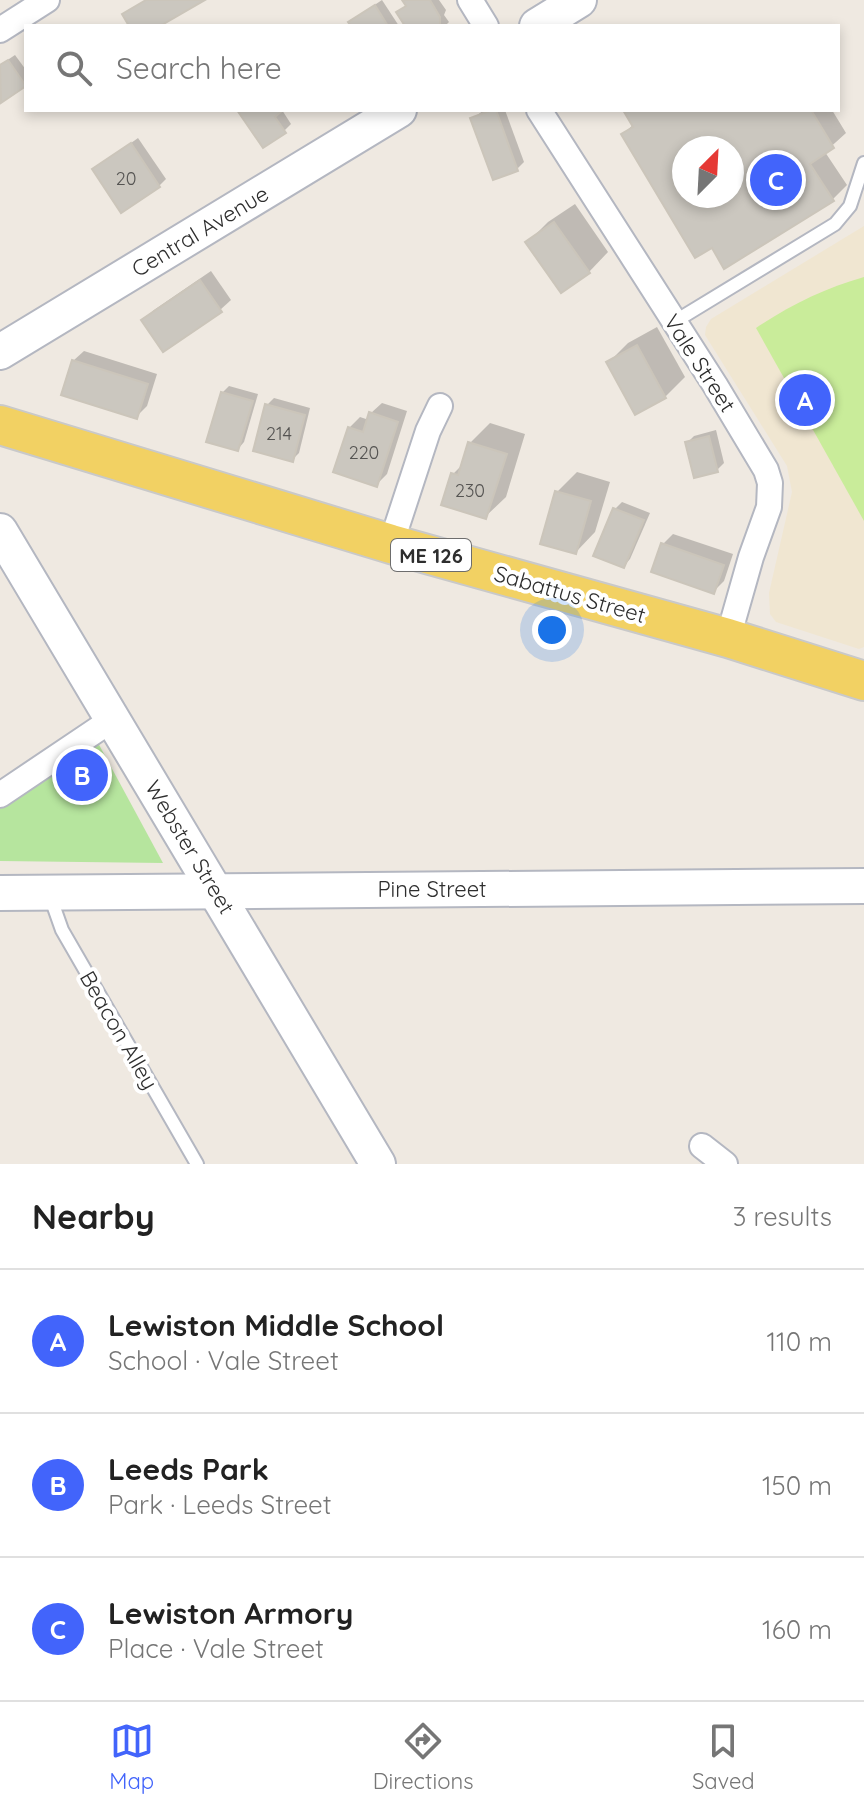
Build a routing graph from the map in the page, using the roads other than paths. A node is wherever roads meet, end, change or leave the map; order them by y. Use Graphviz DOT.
graph roads {
  1 [pos="47,0"];
  2 [pos="470,0"];
  3 [pos="579,0"];
  4 [pos="485,24"];
  5 [pos="540,24"];
  6 [pos="0,30"];
  7 [pos="396,112"];
  8 [pos="540,112"];
  9 [pos="864,163"];
  10 [pos="674,322"];
  11 [pos="0,352"];
  12 [pos="440,406"];
  13 [pos="0,425"];
  14 [pos="0,531"];
  15 [pos="391,544"];
  16 [pos="728,638"];
  17 [pos="864,681"];
  18 [pos="113,719"];
  19 [pos="0,795"];
  20 [pos="864,886"];
  21 [pos="216,891"];
  22 [pos="0,893"];
  23 [pos="49,893"];
  24 [pos="702,1146"];
  25 [pos="197,1164"];
  26 [pos="378,1164"];
  27 [pos="725,1164"];
  1 -- 6 [label="street"];
  2 -- 4 [label="street"];
  3 -- 5 [label="street"];
  7 -- 11 [label="street, Central Avenue"];
  8 -- 10 [label="street, Vale Street"];
  9 -- 10 [label="lane"];
  10 -- 16 [label="street, Vale Street"];
  12 -- 15 [label="street"];
  13 -- 15 [label="main road, Sabattus Street / ME 126"];
  14 -- 18 [label="street, Webster Street"];
  15 -- 16 [label="main road, Sabattus Street / ME 126"];
  16 -- 17 [label="main road, Sabattus Street / ME 126"];
  18 -- 19 [label="street"];
  18 -- 21 [label="street, Webster Street"];
  20 -- 21 [label="street, Pine Street"];
  21 -- 23 [label="street, Pine Street"];
  21 -- 26 [label="street, Webster Street"];
  22 -- 23 [label="street, Pine Street"];
  23 -- 25 [label="lane, Beacon Alley"];
  24 -- 27 [label="street"];
}
